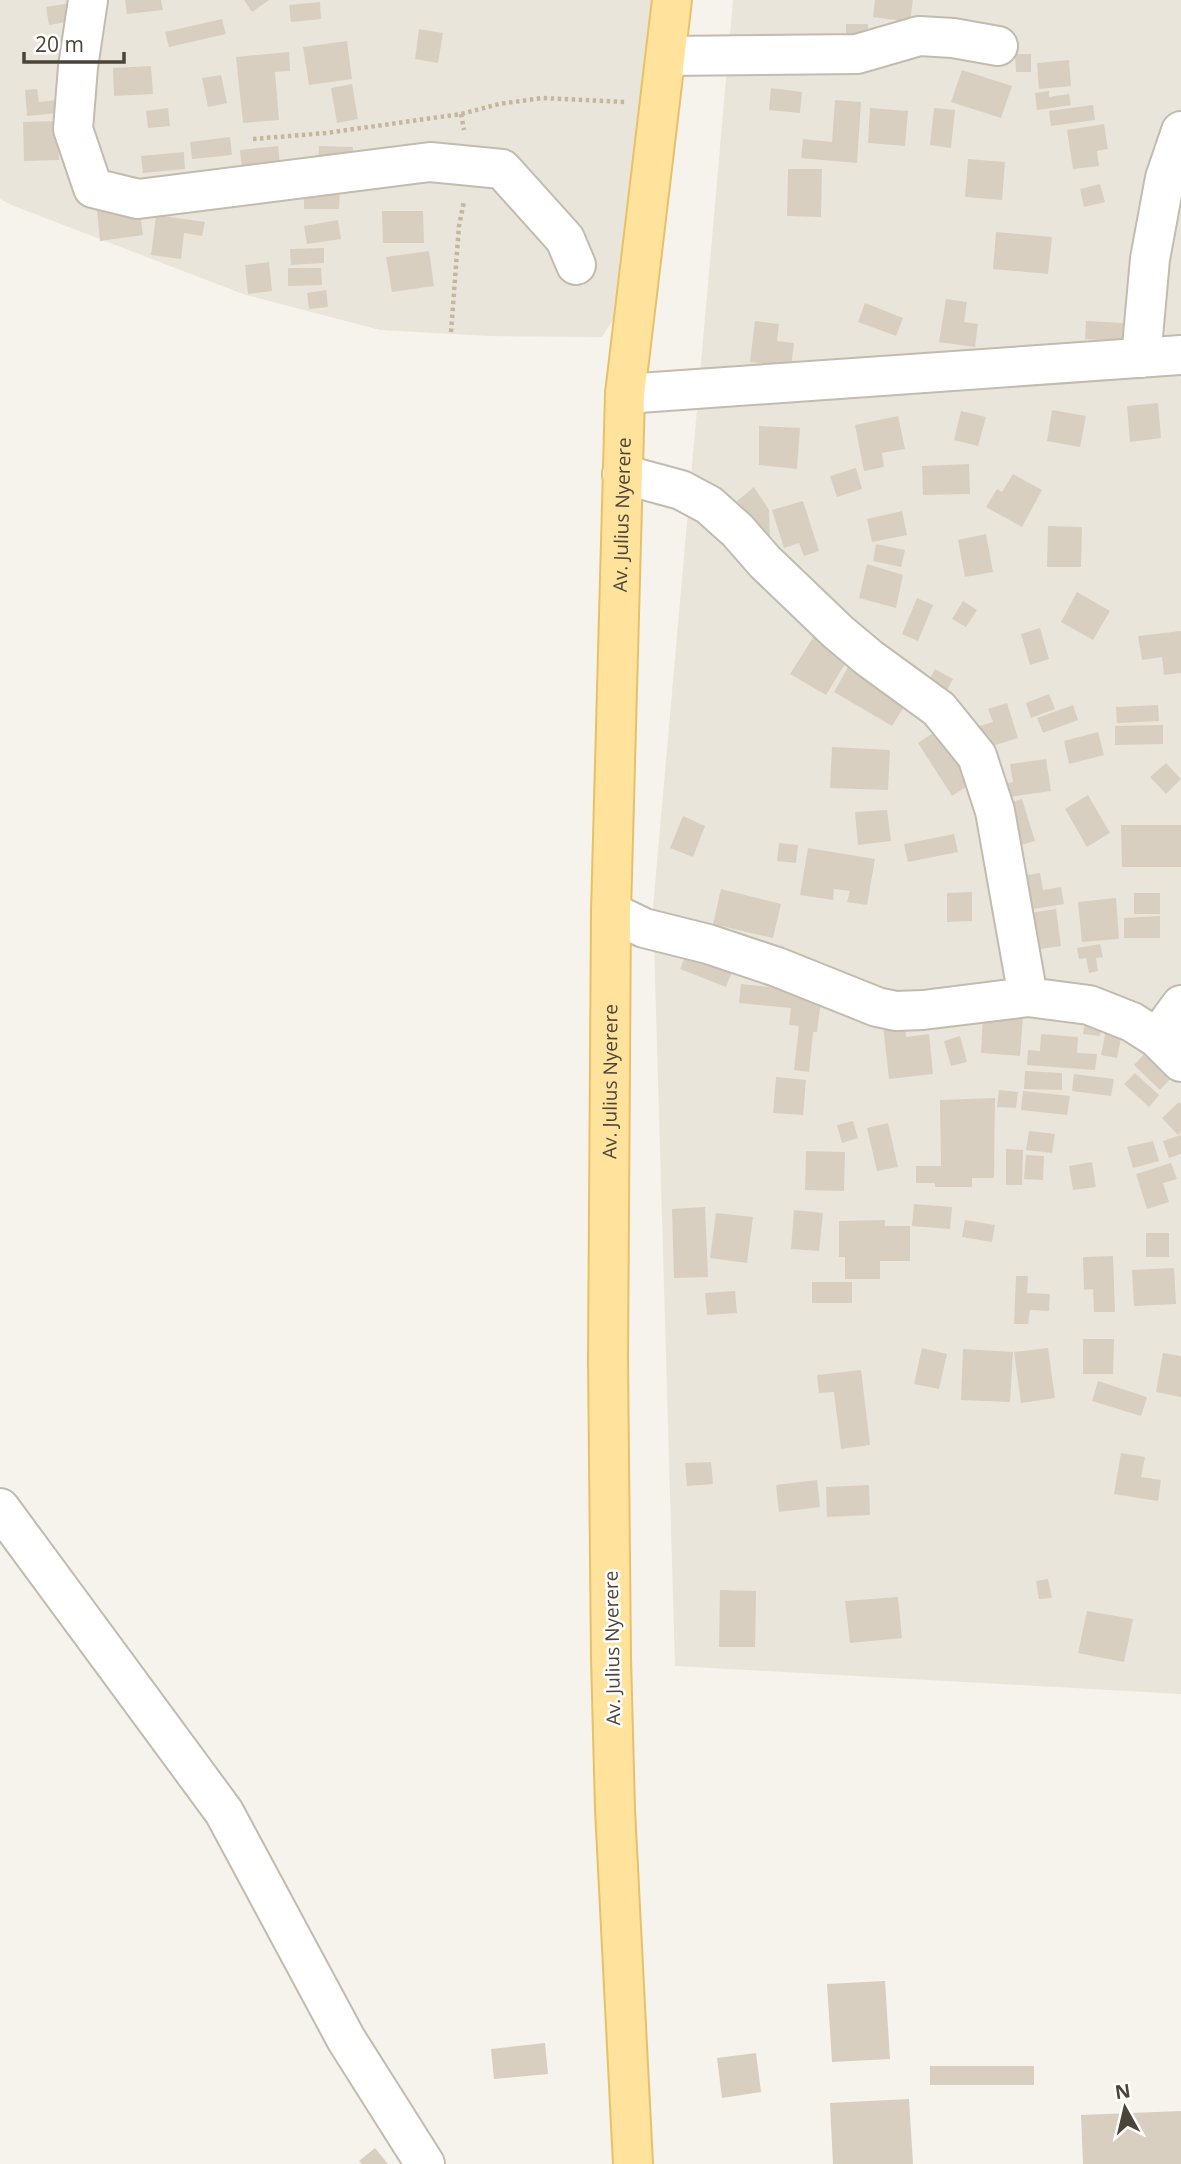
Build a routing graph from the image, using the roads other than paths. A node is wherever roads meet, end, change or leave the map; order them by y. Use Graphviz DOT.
graph roads {
  1 [pos="88,0"];
  2 [pos="672,0"];
  3 [pos="998,47"];
  4 [pos="666,56"];
  5 [pos="1181,131"];
  6 [pos="576,265"];
  7 [pos="1181,355"];
  8 [pos="1141,358"];
  9 [pos="625,394"];
  10 [pos="622,474"];
  11 [pos="611,912"];
  12 [pos="1028,997"];
  13 [pos="1181,1005"];
  14 [pos="1169,1050"];
  15 [pos="0,1508"];
  16 [pos="425,2164"];
  17 [pos="633,2164"];
  1 -- 6 [label="street"];
  2 -- 4 [label="main road, Av. Julius Nyerere"];
  3 -- 4 [label="street"];
  4 -- 9 [label="main road, Av. Julius Nyerere"];
  5 -- 8 [label="street"];
  7 -- 8 [label="street"];
  8 -- 9 [label="street"];
  9 -- 10 [label="main road, Av. Julius Nyerere"];
  10 -- 11 [label="main road, Av. Julius Nyerere"];
  10 -- 12 [label="street"];
  11 -- 12 [label="street"];
  11 -- 17 [label="main road, Av. Julius Nyerere"];
  12 -- 14 [label="street"];
  13 -- 14 [label="street"];
  15 -- 16 [label="street"];
}
